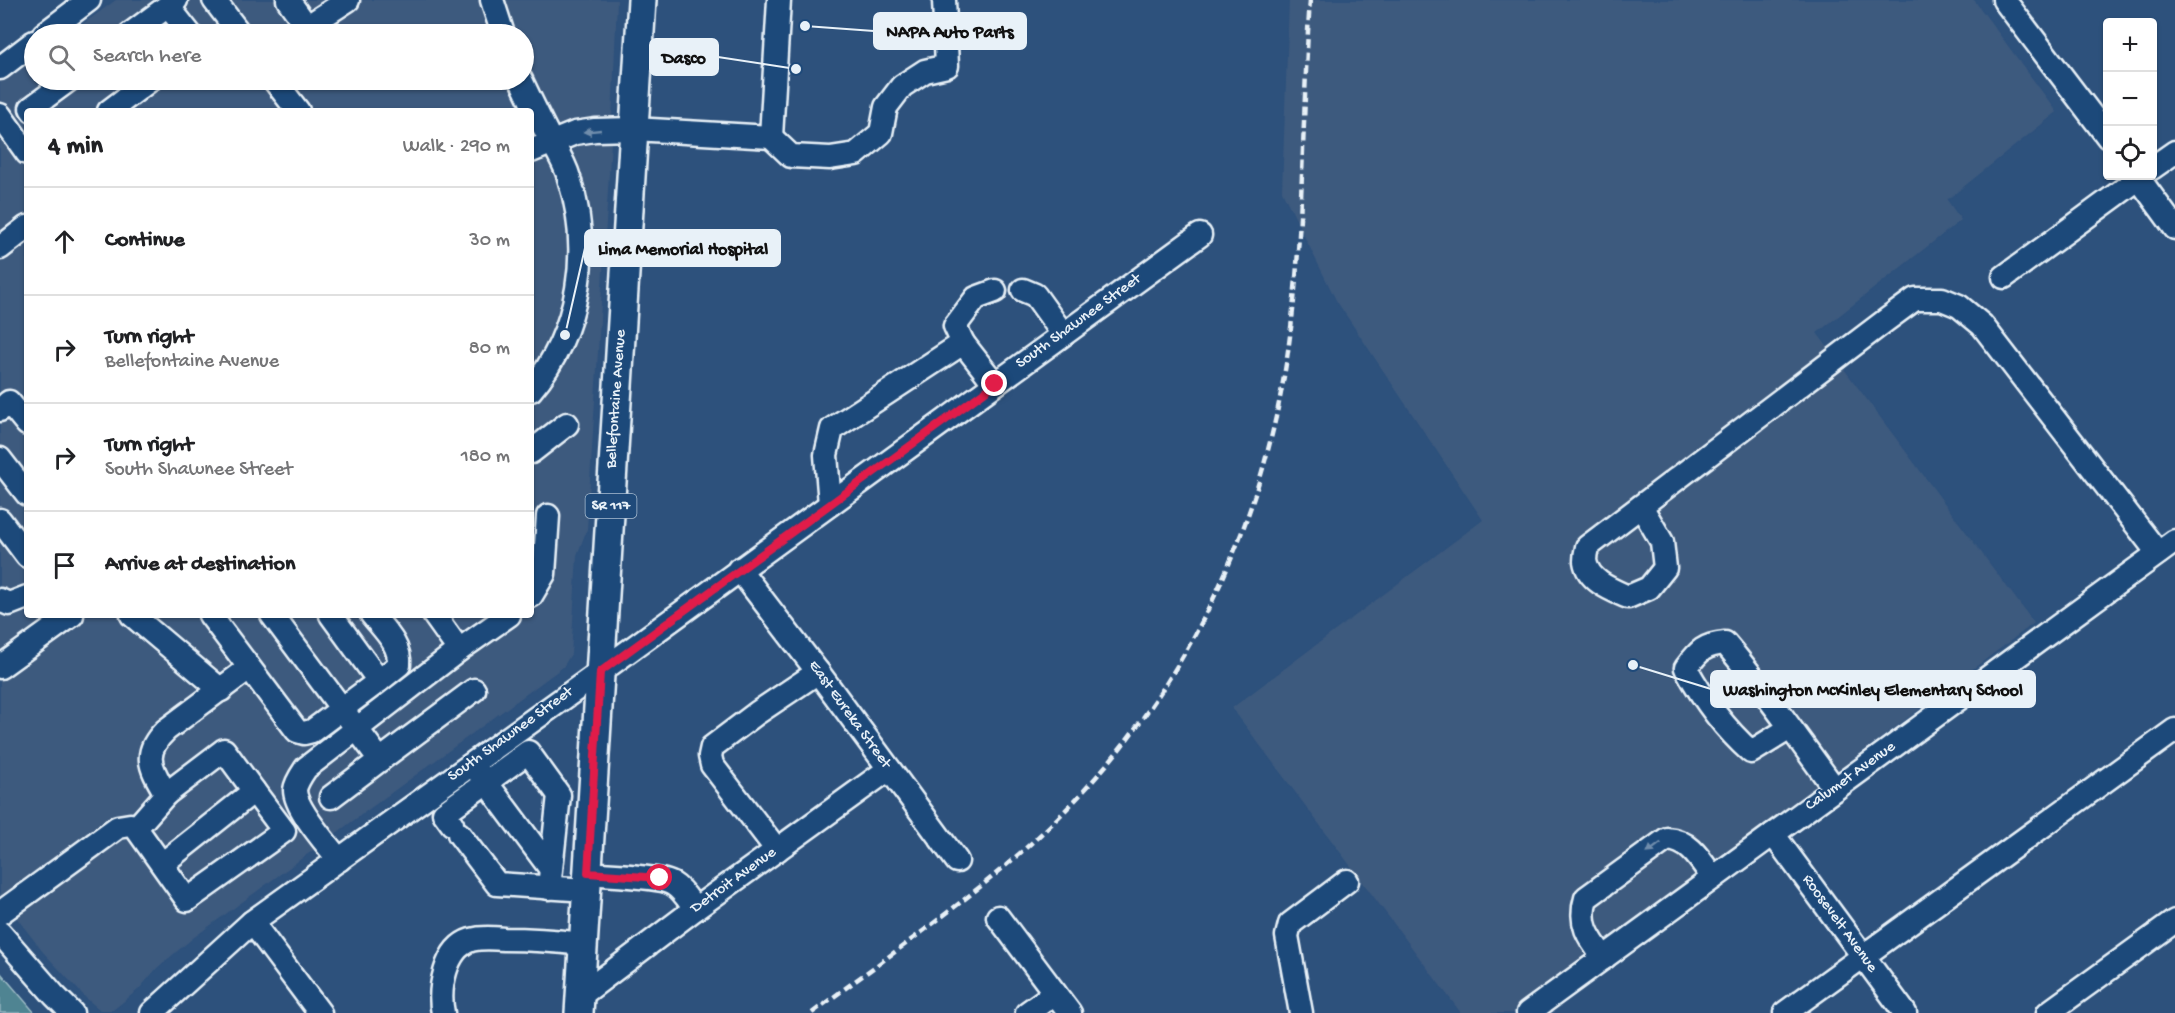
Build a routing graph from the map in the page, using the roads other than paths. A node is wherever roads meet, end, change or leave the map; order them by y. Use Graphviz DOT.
graph roads {
  1 [pos="88,0"];
  2 [pos="214,0"];
  3 [pos="288,0"];
  4 [pos="348,0"];
  5 [pos="492,0"];
  6 [pos="642,0"];
  7 [pos="779,0"];
  8 [pos="944,0"];
  9 [pos="2004,0"];
  10 [pos="172,3"];
  11 [pos="57,24"];
  12 [pos="144,24"];
  13 [pos="184,24"];
  14 [pos="232,24"];
  15 [pos="500,24"];
  16 [pos="24,50"];
  17 [pos="0,68"];
  18 [pos="55,90"];
  19 [pos="137,90"];
  20 [pos="282,90"];
  21 [pos="526,90"];
  22 [pos="31,108"];
  23 [pos="113,108"];
  24 [pos="296,108"];
  25 [pos="0,115"];
  26 [pos="634,129"];
  27 [pos="2103,130"];
  28 [pos="771,137"];
  29 [pos="552,141"];
  30 [pos="24,149"];
  31 [pos="534,150"];
  32 [pos="2175,152"];
  33 [pos="2157,164"];
  34 [pos="2135,180"];
  35 [pos="2147,180"];
  36 [pos="2175,228"];
  37 [pos="24,229"];
  38 [pos="1200,235"];
  39 [pos="0,248"];
  40 [pos="2004,277"];
  41 [pos="1023,290"];
  42 [pos="995,291"];
  43 [pos="1064,334"];
  44 [pos="963,343"];
  45 [pos="534,383"];
  46 [pos="995,384"];
  47 [pos="0,410"];
  48 [pos="24,420"];
  49 [pos="567,424"];
  50 [pos="534,450"];
  51 [pos="13,467"];
  52 [pos="24,488"];
  53 [pos="830,504"];
  54 [pos="1641,506"];
  55 [pos="548,516"];
  56 [pos="0,520"];
  57 [pos="2167,547"];
  58 [pos="24,552"];
  59 [pos="739,569"];
  60 [pos="534,591"];
  61 [pos="24,599"];
  62 [pos="0,600"];
  63 [pos="62,618"];
  64 [pos="136,618"];
  65 [pos="212,618"];
  66 [pos="274,618"];
  67 [pos="333,618"];
  68 [pos="374,618"];
  69 [pos="437,618"];
  70 [pos="454,618"];
  71 [pos="505,618"];
  72 [pos="45,623"];
  73 [pos="466,645"];
  74 [pos="0,667"];
  75 [pos="249,668"];
  76 [pos="600,672"];
  77 [pos="818,672"];
  78 [pos="379,681"];
  79 [pos="221,690"];
  80 [pos="474,690"];
  81 [pos="342,710"];
  82 [pos="1790,728"];
  83 [pos="356,729"];
  84 [pos="2175,730"];
  85 [pos="380,760"];
  86 [pos="472,763"];
  87 [pos="889,769"];
  88 [pos="486,782"];
  89 [pos="1835,789"];
  90 [pos="254,791"];
  91 [pos="166,794"];
  92 [pos="331,797"];
  93 [pos="136,828"];
  94 [pos="1773,834"];
  95 [pos="777,850"];
  96 [pos="339,860"];
  97 [pos="957,861"];
  98 [pos="162,864"];
  99 [pos="550,878"];
  100 [pos="1713,878"];
  101 [pos="1347,881"];
  102 [pos="587,882"];
  103 [pos="695,909"];
  104 [pos="0,913"];
  105 [pos="998,917"];
  106 [pos="2175,921"];
  107 [pos="252,922"];
  108 [pos="0,933"];
  109 [pos="584,944"];
  110 [pos="1863,957"];
  111 [pos="1604,958"];
  112 [pos="1055,993"];
  113 [pos="580,1004"];
  114 [pos="72,1013"];
  115 [pos="152,1013"];
  116 [pos="320,1013"];
  117 [pos="443,1013"];
  118 [pos="1026,1013"];
  119 [pos="1070,1013"];
  120 [pos="1301,1013"];
  121 [pos="1528,1013"];
  122 [pos="1785,1013"];
  123 [pos="1905,1013"];
  124 [pos="2048,1013"];
  1 -- 11 [label="street"];
  2 -- 14 [label="street"];
  3 -- 4 [label="street"];
  5 -- 15 [label="street"];
  6 -- 26 [label="main road, Bellefontaine Avenue / SR 117"];
  7 -- 28 [label="street"];
  8 -- 28 [label="street"];
  9 -- 27 [label="street"];
  10 -- 12 [label="street"];
  10 -- 13 [label="street"];
  16 -- 17 [label="street"];
  18 -- 22 [label="street"];
  19 -- 23 [label="street"];
  20 -- 24 [label="street"];
  21 -- 29 [label="street"];
  25 -- 30 [label="street"];
  26 -- 28 [label="street"];
  26 -- 29 [label="street, one-way"];
  26 -- 76 [label="main road, Bellefontaine Avenue / SR 117"];
  29 -- 31 [label="street"];
  29 -- 45 [label="street"];
  32 -- 33 [label="street"];
  34 -- 40 [label="street"];
  35 -- 36 [label="street"];
  37 -- 39 [label="street"];
  38 -- 43 [label="street, South Shawnee Street"];
  41 -- 43 [label="street"];
  42 -- 44 [label="street"];
  43 -- 46 [label="street, South Shawnee Street"];
  44 -- 46 [label="street"];
  44 -- 53 [label="street"];
  46 -- 53 [label="street, South Shawnee Street"];
  47 -- 48 [label="street"];
  49 -- 50 [label="street"];
  51 -- 52 [label="street"];
  53 -- 59 [label="street, South Shawnee Street"];
  54 -- 57 [label="street"];
  55 -- 60 [label="street"];
  56 -- 58 [label="street"];
  57 -- 89 [label="street, Calumet Avenue"];
  59 -- 76 [label="street, South Shawnee Street"];
  59 -- 77 [label="street, East Eureka Street"];
  61 -- 62 [label="street"];
  63 -- 72 [label="street"];
  64 -- 79 [label="street"];
  65 -- 75 [label="street"];
  66 -- 81 [label="street"];
  67 -- 78 [label="street"];
  68 -- 78 [label="street"];
  69 -- 73 [label="street"];
  70 -- 73 [label="street"];
  71 -- 73 [label="street"];
  72 -- 74 [label="street"];
  73 -- 83 [label="street"];
  75 -- 79 [label="street"];
  75 -- 81 [label="street"];
  76 -- 86 [label="street, South Shawnee Street"];
  76 -- 102 [label="main road, Bellefontaine Avenue / SR 117"];
  77 -- 87 [label="street, East Eureka Street"];
  77 -- 95 [label="street"];
  78 -- 81 [label="street"];
  79 -- 91 [label="street"];
  80 -- 85 [label="street"];
  81 -- 83 [label="street"];
  82 -- 82 [label="street"];
  82 -- 89 [label="street"];
  83 -- 85 [label="street"];
  83 -- 96 [label="street"];
  84 -- 110 [label="street"];
  85 -- 92 [label="street"];
  86 -- 88 [label="street"];
  86 -- 96 [label="street, South Shawnee Street"];
  87 -- 95 [label="street, Detroit Avenue"];
  87 -- 97 [label="street, East Eureka Street"];
  88 -- 99 [label="street"];
  88 -- 99 [label="street"];
  88 -- 99 [label="street"];
  89 -- 94 [label="street, Calumet Avenue"];
  90 -- 91 [label="street"];
  90 -- 98 [label="street"];
  90 -- 98 [label="street"];
  91 -- 93 [label="street"];
  93 -- 98 [label="street"];
  93 -- 104 [label="street"];
  94 -- 100 [label="street, Calumet Avenue"];
  94 -- 110 [label="street, Roosevelt Avenue"];
  95 -- 103 [label="street, Detroit Avenue"];
  96 -- 107 [label="street, South Shawnee Street"];
  99 -- 102 [label="street"];
  100 -- 111 [label="street, Calumet Avenue"];
  100 -- 111 [label="street, one-way"];
  101 -- 120 [label="street"];
  102 -- 103 [label="street"];
  102 -- 109 [label="main road, Bellefontaine Avenue / SR 117"];
  103 -- 113 [label="street, Detroit Avenue"];
  105 -- 112 [label="street"];
  106 -- 124 [label="street"];
  107 -- 115 [label="street, South Shawnee Street"];
  107 -- 116 [label="street"];
  108 -- 114 [label="street"];
  109 -- 113 [label="main road, Bellefontaine Avenue / SR 117"];
  109 -- 117 [label="street"];
  110 -- 122 [label="street"];
  110 -- 123 [label="street, Roosevelt Avenue"];
  111 -- 121 [label="street, Calumet Avenue"];
  112 -- 118 [label="street"];
  112 -- 119 [label="street"];
}
